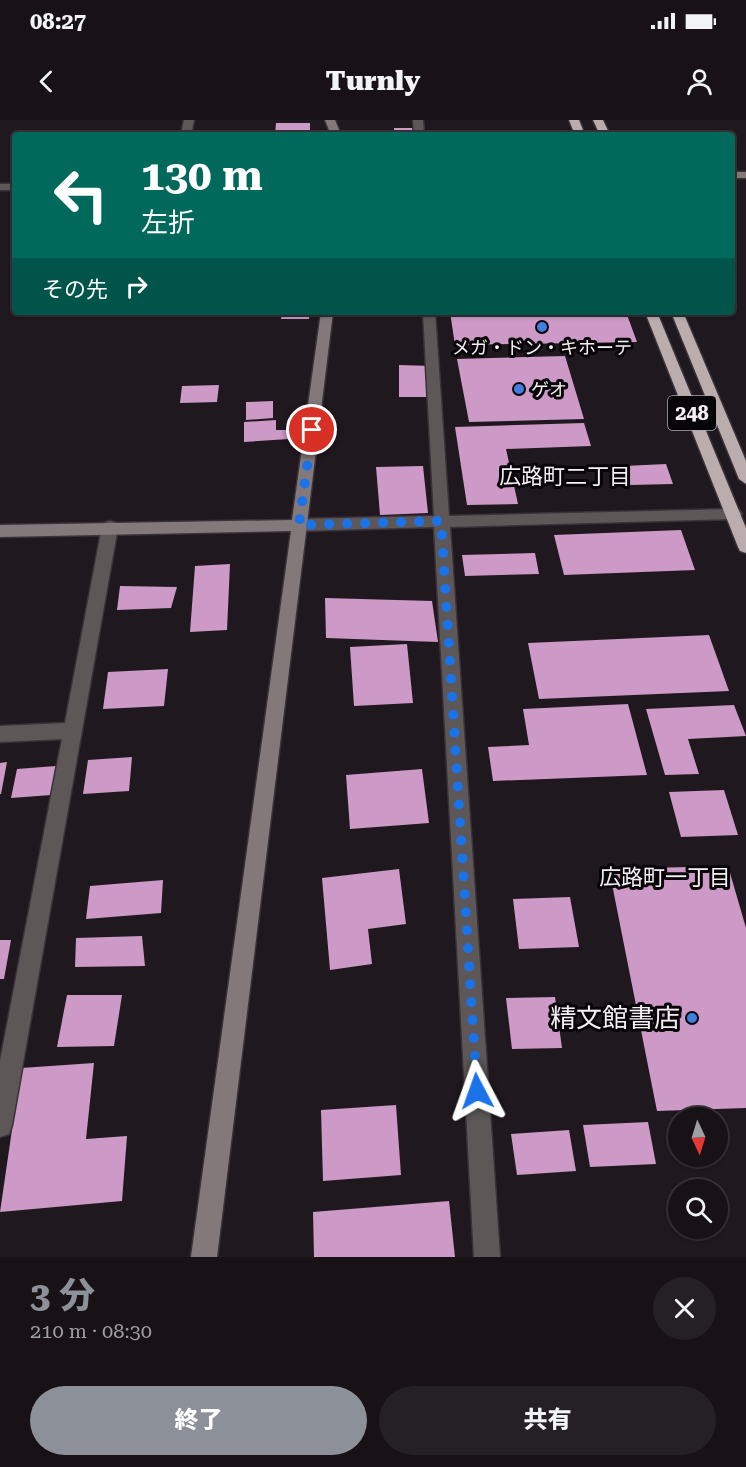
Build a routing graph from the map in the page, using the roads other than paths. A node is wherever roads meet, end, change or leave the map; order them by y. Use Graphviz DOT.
graph roads {
  1 [pos="327,315"];
  2 [pos="429,315"];
  3 [pos="652,315"];
  4 [pos="678,315"];
  5 [pos="746,479"];
  6 [pos="734,514"];
  7 [pos="441,521"];
  8 [pos="299,525"];
  9 [pos="110,527"];
  10 [pos="0,531"];
  11 [pos="746,547"];
  12 [pos="72,731"];
  13 [pos="0,734"];
  14 [pos="0,1125"];
  15 [pos="204,1257"];
  16 [pos="487,1257"];
  1 -- 8 [label="street"];
  2 -- 7 [label="street"];
  3 -- 6 [label="highway, 248"];
  4 -- 5 [label="highway, 248"];
  6 -- 7 [label="street"];
  6 -- 11 [label="highway, 248"];
  7 -- 8 [label="street"];
  7 -- 16 [label="street"];
  8 -- 9 [label="street"];
  8 -- 15 [label="street"];
  9 -- 10 [label="street"];
  9 -- 12 [label="street"];
  12 -- 13 [label="street"];
  12 -- 14 [label="street"];
}
